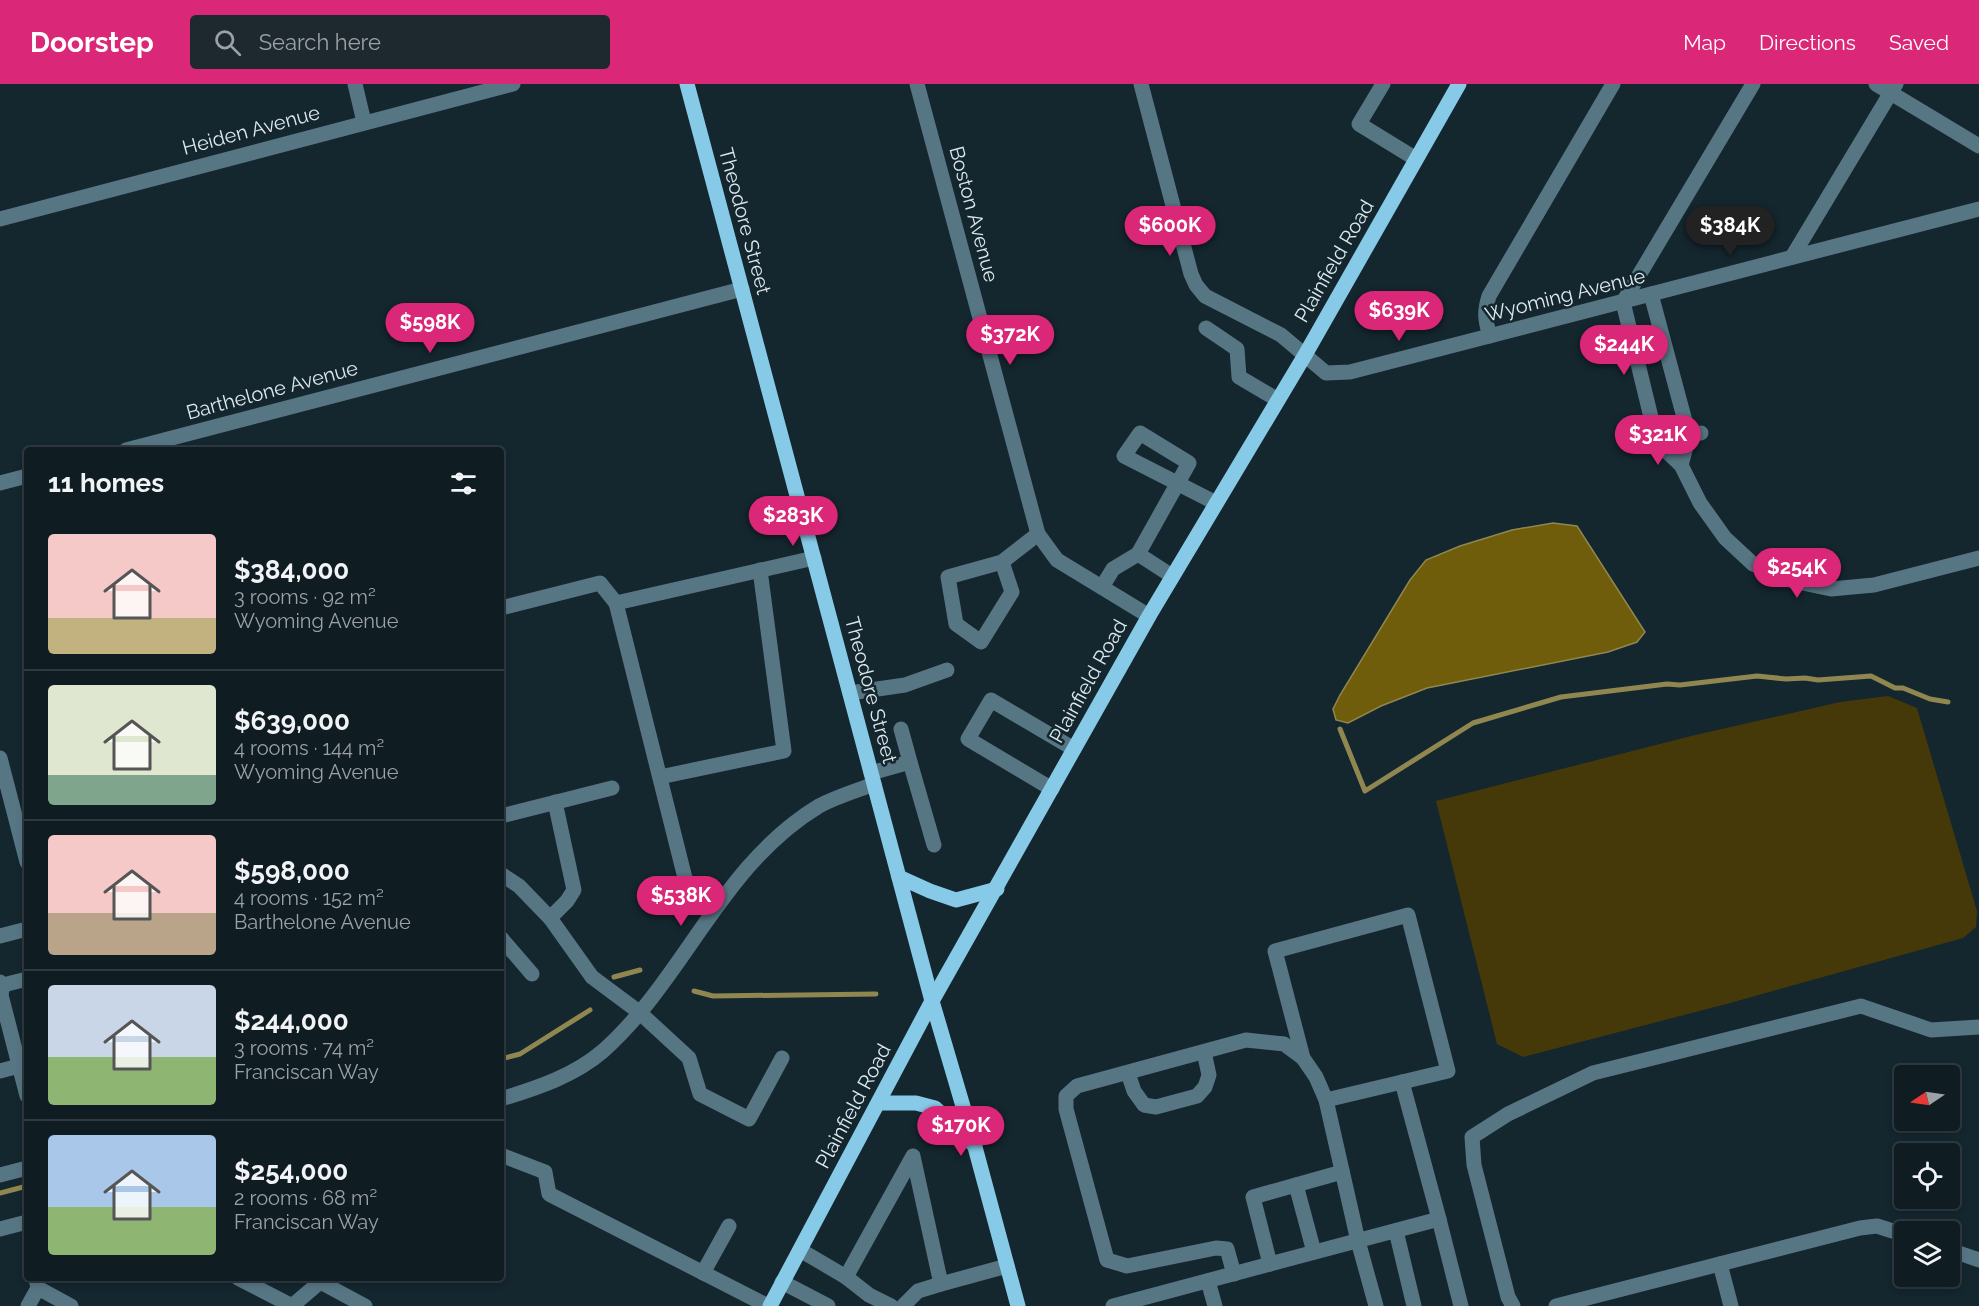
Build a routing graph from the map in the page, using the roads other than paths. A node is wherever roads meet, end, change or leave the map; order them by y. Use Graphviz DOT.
graph roads {
  1 [pos="355,84"];
  2 [pos="513,84"];
  3 [pos="687,84"];
  4 [pos="917,84"];
  5 [pos="1141,84"];
  6 [pos="1383,84"];
  7 [pos="1459,84"];
  8 [pos="1613,84"];
  9 [pos="1753,84"];
  10 [pos="1876,84"];
  11 [pos="1893,88"];
  12 [pos="364,122"];
  13 [pos="1979,146"];
  14 [pos="1416,159"];
  15 [pos="1979,209"];
  16 [pos="0,219"];
  17 [pos="1792,257"];
  18 [pos="742,289"];
  19 [pos="1651,294"];
  20 [pos="1623,302"];
  21 [pos="1206,328"];
  22 [pos="1490,336"];
  23 [pos="1305,355"];
  24 [pos="1278,400"];
  25 [pos="1695,435"];
  26 [pos="1650,444"];
  27 [pos="137,447"];
  28 [pos="1681,465"];
  29 [pos="24,477"];
  30 [pos="0,483"];
  31 [pos="1216,503"];
  32 [pos="1038,534"];
  33 [pos="1138,554"];
  34 [pos="814,558"];
  35 [pos="1979,558"];
  36 [pos="1002,562"];
  37 [pos="760,570"];
  38 [pos="1172,576"];
  39 [pos="1102,587"];
  40 [pos="616,603"];
  41 [pos="504,607"];
  42 [pos="1149,616"];
  43 [pos="947,670"];
  44 [pos="850,693"];
  45 [pos="901,729"];
  46 [pos="1074,749"];
  47 [pos="0,758"];
  48 [pos="910,762"];
  49 [pos="660,777"];
  50 [pos="873,779"];
  51 [pos="612,788"];
  52 [pos="1052,789"];
  53 [pos="555,802"];
  54 [pos="504,815"];
  55 [pos="934,845"];
  56 [pos="24,850"];
  57 [pos="504,876"];
  58 [pos="899,877"];
  59 [pos="997,889"];
  60 [pos="716,906"];
  61 [pos="550,918"];
  62 [pos="24,930"];
  63 [pos="0,936"];
  64 [pos="504,941"];
  65 [pos="532,974"];
  66 [pos="24,980"];
  67 [pos="2,984"];
  68 [pos="932,1001"];
  69 [pos="639,1012"];
  70 [pos="1979,1027"];
  71 [pos="1204,1052"];
  72 [pos="782,1058"];
  73 [pos="1303,1058"];
  74 [pos="19,1066"];
  75 [pos="0,1071"];
  76 [pos="1128,1072"];
  77 [pos="24,1082"];
  78 [pos="1402,1082"];
  79 [pos="504,1098"];
  80 [pos="1326,1100"];
  81 [pos="879,1103"];
  82 [pos="975,1147"];
  83 [pos="504,1156"];
  84 [pos="24,1169"];
  85 [pos="1342,1173"];
  86 [pos="0,1175"];
  87 [pos="1296,1185"];
  88 [pos="1439,1220"];
  89 [pos="24,1226"];
  90 [pos="729,1227"];
  91 [pos="0,1229"];
  92 [pos="1396,1231"];
  93 [pos="1894,1231"];
  94 [pos="1358,1241"];
  95 [pos="800,1250"];
  96 [pos="1314,1252"];
  97 [pos="1960,1253"];
  98 [pos="1979,1260"];
  99 [pos="1270,1264"];
  100 [pos="1720,1264"];
  101 [pos="1007,1266"];
  102 [pos="703,1273"];
  103 [pos="1234,1274"];
  104 [pos="846,1277"];
  105 [pos="244,1281"];
  106 [pos="316,1281"];
  107 [pos="319,1281"];
  108 [pos="1208,1281"];
  109 [pos="783,1282"];
  110 [pos="37,1283"];
  111 [pos="941,1284"];
  112 [pos="28,1306"];
  113 [pos="69,1306"];
  114 [pos="365,1306"];
  115 [pos="769,1306"];
  116 [pos="828,1306"];
  117 [pos="891,1306"];
  118 [pos="903,1306"];
  119 [pos="1018,1306"];
  120 [pos="1113,1306"];
  121 [pos="1215,1306"];
  122 [pos="1376,1306"];
  123 [pos="1414,1306"];
  124 [pos="1461,1306"];
  125 [pos="1513,1306"];
  126 [pos="1556,1306"];
  127 [pos="1731,1306"];
  1 -- 12 [label="street"];
  2 -- 12 [label="street, Heiden Avenue"];
  3 -- 18 [label="main road, Theodore Street"];
  4 -- 32 [label="street, Boston Avenue"];
  5 -- 23 [label="street, Wyoming Avenue"];
  6 -- 14 [label="street"];
  7 -- 14 [label="main road, Plainfield Road"];
  8 -- 22 [label="street"];
  9 -- 20 [label="street"];
  10 -- 11 [label="street"];
  11 -- 13 [label="street"];
  11 -- 17 [label="street"];
  12 -- 16 [label="street, Heiden Avenue"];
  14 -- 23 [label="main road, Plainfield Road"];
  15 -- 17 [label="street, Wyoming Avenue"];
  17 -- 19 [label="street, Wyoming Avenue"];
  18 -- 27 [label="street, Barthelone Avenue"];
  18 -- 34 [label="main road, Theodore Street"];
  19 -- 20 [label="street, Wyoming Avenue"];
  19 -- 25 [label="street"];
  20 -- 22 [label="street, Wyoming Avenue"];
  20 -- 26 [label="street"];
  21 -- 24 [label="street"];
  22 -- 23 [label="street, Wyoming Avenue"];
  23 -- 24 [label="main road, Plainfield Road"];
  24 -- 31 [label="main road, Plainfield Road"];
  25 -- 26 [label="street"];
  25 -- 28 [label="street"];
  26 -- 28 [label="street"];
  28 -- 35 [label="street"];
  29 -- 30 [label="street"];
  31 -- 33 [label="street"];
  31 -- 38 [label="main road, Plainfield Road"];
  32 -- 36 [label="street"];
  32 -- 39 [label="street, Boston Avenue"];
  33 -- 38 [label="street"];
  33 -- 39 [label="street"];
  34 -- 37 [label="street"];
  34 -- 44 [label="main road, Theodore Street"];
  36 -- 36 [label="street"];
  37 -- 40 [label="street"];
  37 -- 49 [label="street"];
  38 -- 42 [label="main road, Plainfield Road"];
  39 -- 42 [label="street, Boston Avenue"];
  40 -- 41 [label="street"];
  40 -- 49 [label="street"];
  42 -- 46 [label="main road, Plainfield Road"];
  43 -- 44 [label="street"];
  44 -- 50 [label="main road, Theodore Street"];
  45 -- 48 [label="street"];
  46 -- 52 [label="main road, Plainfield Road"];
  46 -- 52 [label="street"];
  47 -- 56 [label="street"];
  48 -- 50 [label="street"];
  48 -- 55 [label="street"];
  49 -- 60 [label="street"];
  50 -- 58 [label="main road, Theodore Street"];
  50 -- 60 [label="street"];
  51 -- 53 [label="street"];
  52 -- 59 [label="main road, Plainfield Road"];
  53 -- 54 [label="street"];
  53 -- 61 [label="street"];
  57 -- 61 [label="street"];
  58 -- 59 [label="main road"];
  58 -- 68 [label="main road, Theodore Street"];
  59 -- 68 [label="main road, Plainfield Road"];
  60 -- 69 [label="street"];
  61 -- 69 [label="street"];
  62 -- 63 [label="street"];
  64 -- 65 [label="street"];
  66 -- 67 [label="street"];
  67 -- 74 [label="street"];
  68 -- 81 [label="main road, Plainfield Road"];
  68 -- 82 [label="main road, Theodore Street"];
  69 -- 72 [label="street"];
  69 -- 79 [label="street"];
  70 -- 125 [label="street"];
  71 -- 73 [label="street"];
  71 -- 76 [label="street"];
  71 -- 76 [label="street"];
  73 -- 78 [label="street"];
  73 -- 80 [label="street"];
  74 -- 75 [label="street"];
  74 -- 77 [label="street"];
  76 -- 103 [label="street"];
  78 -- 80 [label="street"];
  78 -- 88 [label="street"];
  80 -- 85 [label="street"];
  81 -- 82 [label="main road"];
  81 -- 95 [label="main road, Plainfield Road"];
  82 -- 101 [label="main road, Theodore Street"];
  83 -- 102 [label="street"];
  84 -- 86 [label="street"];
  85 -- 87 [label="street"];
  85 -- 94 [label="street"];
  87 -- 96 [label="street"];
  87 -- 99 [label="street"];
  88 -- 92 [label="street"];
  88 -- 124 [label="street"];
  89 -- 91 [label="street"];
  90 -- 102 [label="street"];
  92 -- 94 [label="street"];
  92 -- 123 [label="street"];
  93 -- 100 [label="street"];
  94 -- 96 [label="street"];
  94 -- 122 [label="street"];
  95 -- 104 [label="street"];
  95 -- 109 [label="main road, Plainfield Road"];
  96 -- 99 [label="street"];
  97 -- 98 [label="street"];
  99 -- 103 [label="street"];
  100 -- 126 [label="street"];
  100 -- 127 [label="street"];
  101 -- 111 [label="street"];
  101 -- 119 [label="main road, Theodore Street"];
  102 -- 115 [label="street"];
  103 -- 108 [label="street"];
  104 -- 111 [label="street"];
  104 -- 117 [label="street"];
  105 -- 106 [label="street"];
  107 -- 114 [label="street"];
  108 -- 120 [label="street"];
  108 -- 121 [label="street"];
  109 -- 115 [label="main road, Plainfield Road"];
  109 -- 116 [label="street"];
  110 -- 112 [label="street"];
  110 -- 113 [label="street"];
  111 -- 118 [label="street"];
}
